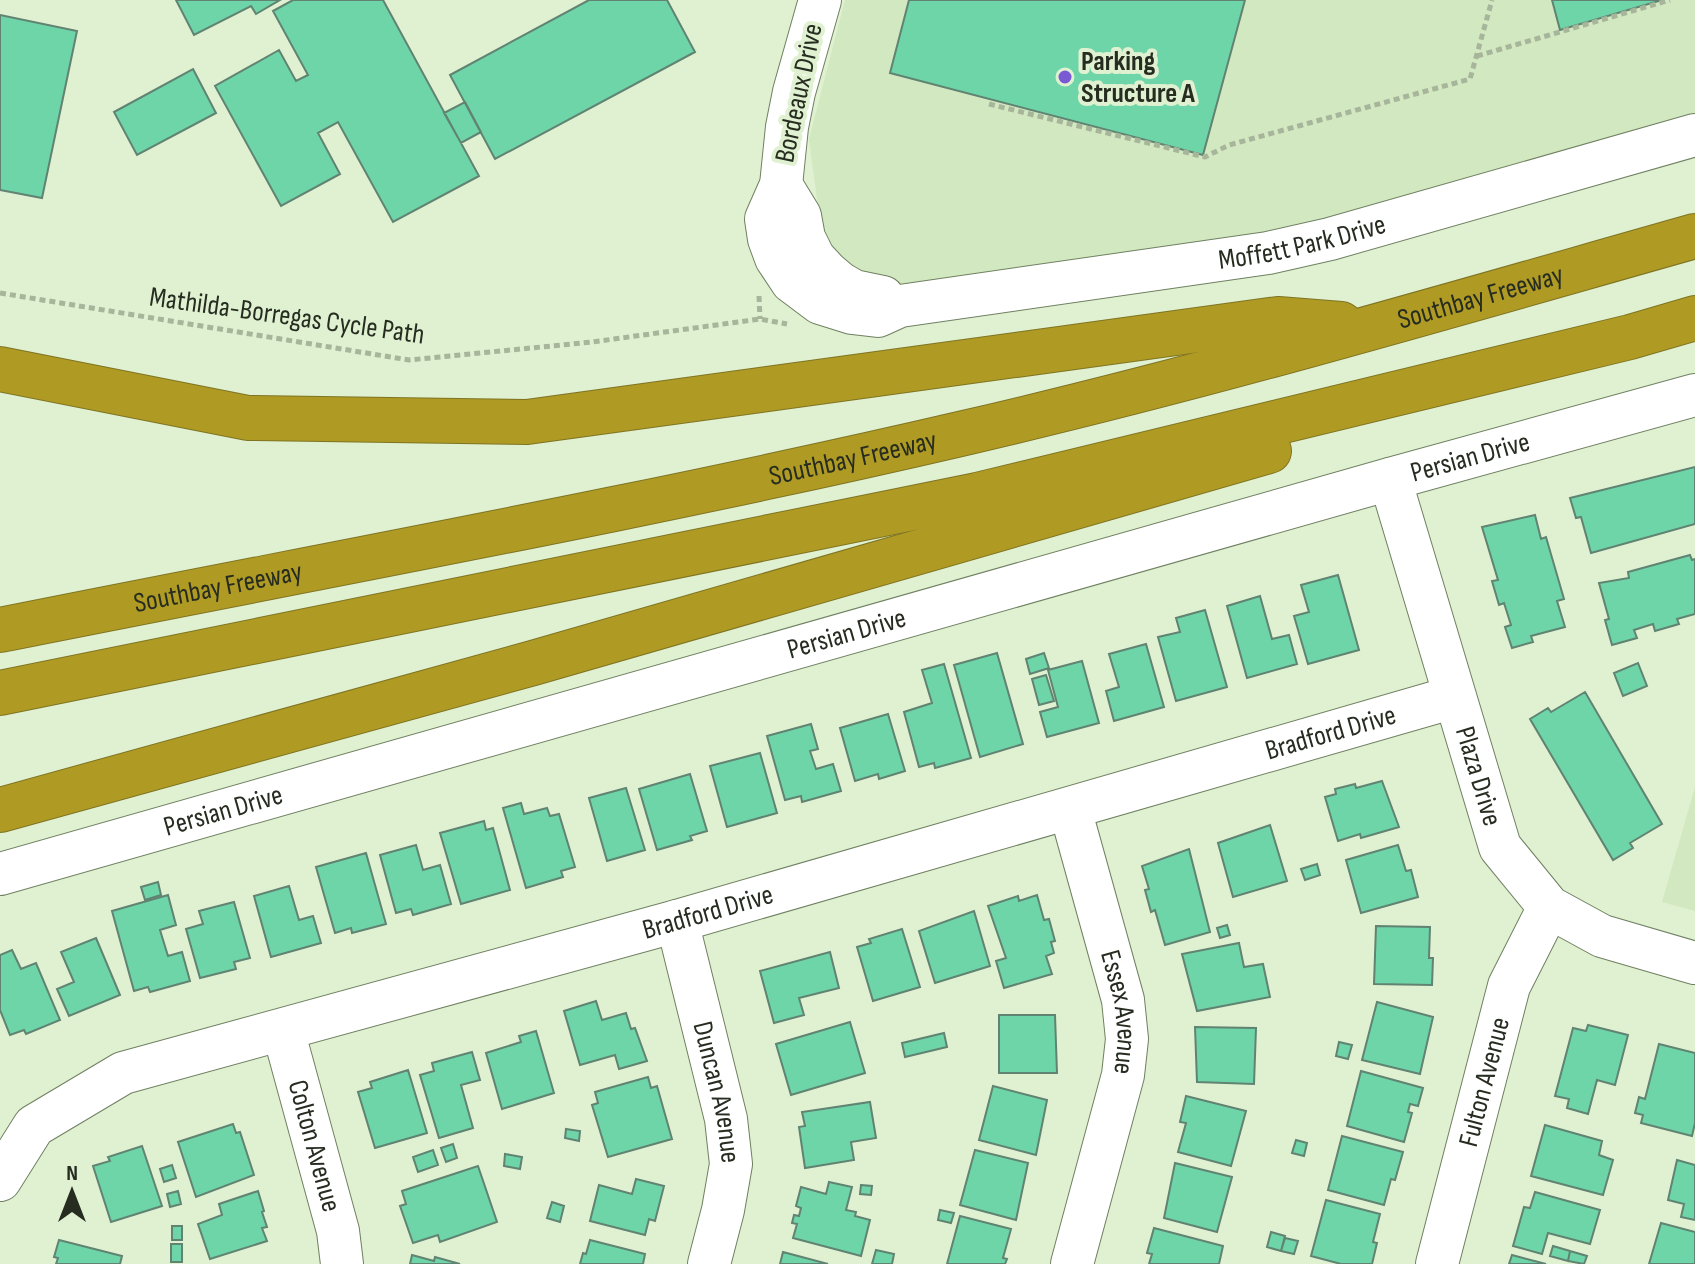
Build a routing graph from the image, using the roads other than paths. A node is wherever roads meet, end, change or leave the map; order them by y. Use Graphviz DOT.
graph roads {
  1 [pos="820,0"];
  2 [pos="1695,135"];
  3 [pos="781,185"];
  4 [pos="1695,236"];
  5 [pos="1695,318"];
  6 [pos="1376,326"];
  7 [pos="1630,337"];
  8 [pos="0,369"];
  9 [pos="1695,395"];
  10 [pos="1390,479"];
  11 [pos="0,630"];
  12 [pos="0,693"];
  13 [pos="1454,697"];
  14 [pos="1070,809"];
  15 [pos="0,810"];
  16 [pos="0,874"];
  17 [pos="1549,907"];
  18 [pos="677,921"];
  19 [pos="1695,963"];
  20 [pos="283,1030"];
  21 [pos="0,1180"];
  22 [pos="342,1264"];
  23 [pos="709,1264"];
  24 [pos="1072,1264"];
  25 [pos="1437,1264"];
  1 -- 3 [label="street, Bordeaux Drive"];
  2 -- 3 [label="street, Moffett Park Drive"];
  4 -- 6 [label="highway, Southbay Freeway"];
  5 -- 7 [label="highway"];
  6 -- 8 [label="highway"];
  6 -- 11 [label="highway, Southbay Freeway"];
  7 -- 12 [label="highway"];
  7 -- 15 [label="highway"];
  9 -- 10 [label="street, Persian Drive"];
  10 -- 13 [label="street, Plaza Drive"];
  10 -- 16 [label="street, Persian Drive"];
  13 -- 14 [label="street, Bradford Drive"];
  13 -- 17 [label="street, Plaza Drive"];
  14 -- 18 [label="street, Bradford Drive"];
  14 -- 24 [label="street, Essex Avenue"];
  17 -- 19 [label="street, Plaza Drive"];
  17 -- 25 [label="street, Fulton Avenue"];
  18 -- 20 [label="street, Bradford Drive"];
  18 -- 23 [label="street, Duncan Avenue"];
  20 -- 21 [label="street, Bradford Drive"];
  20 -- 22 [label="street, Colton Avenue"];
}
